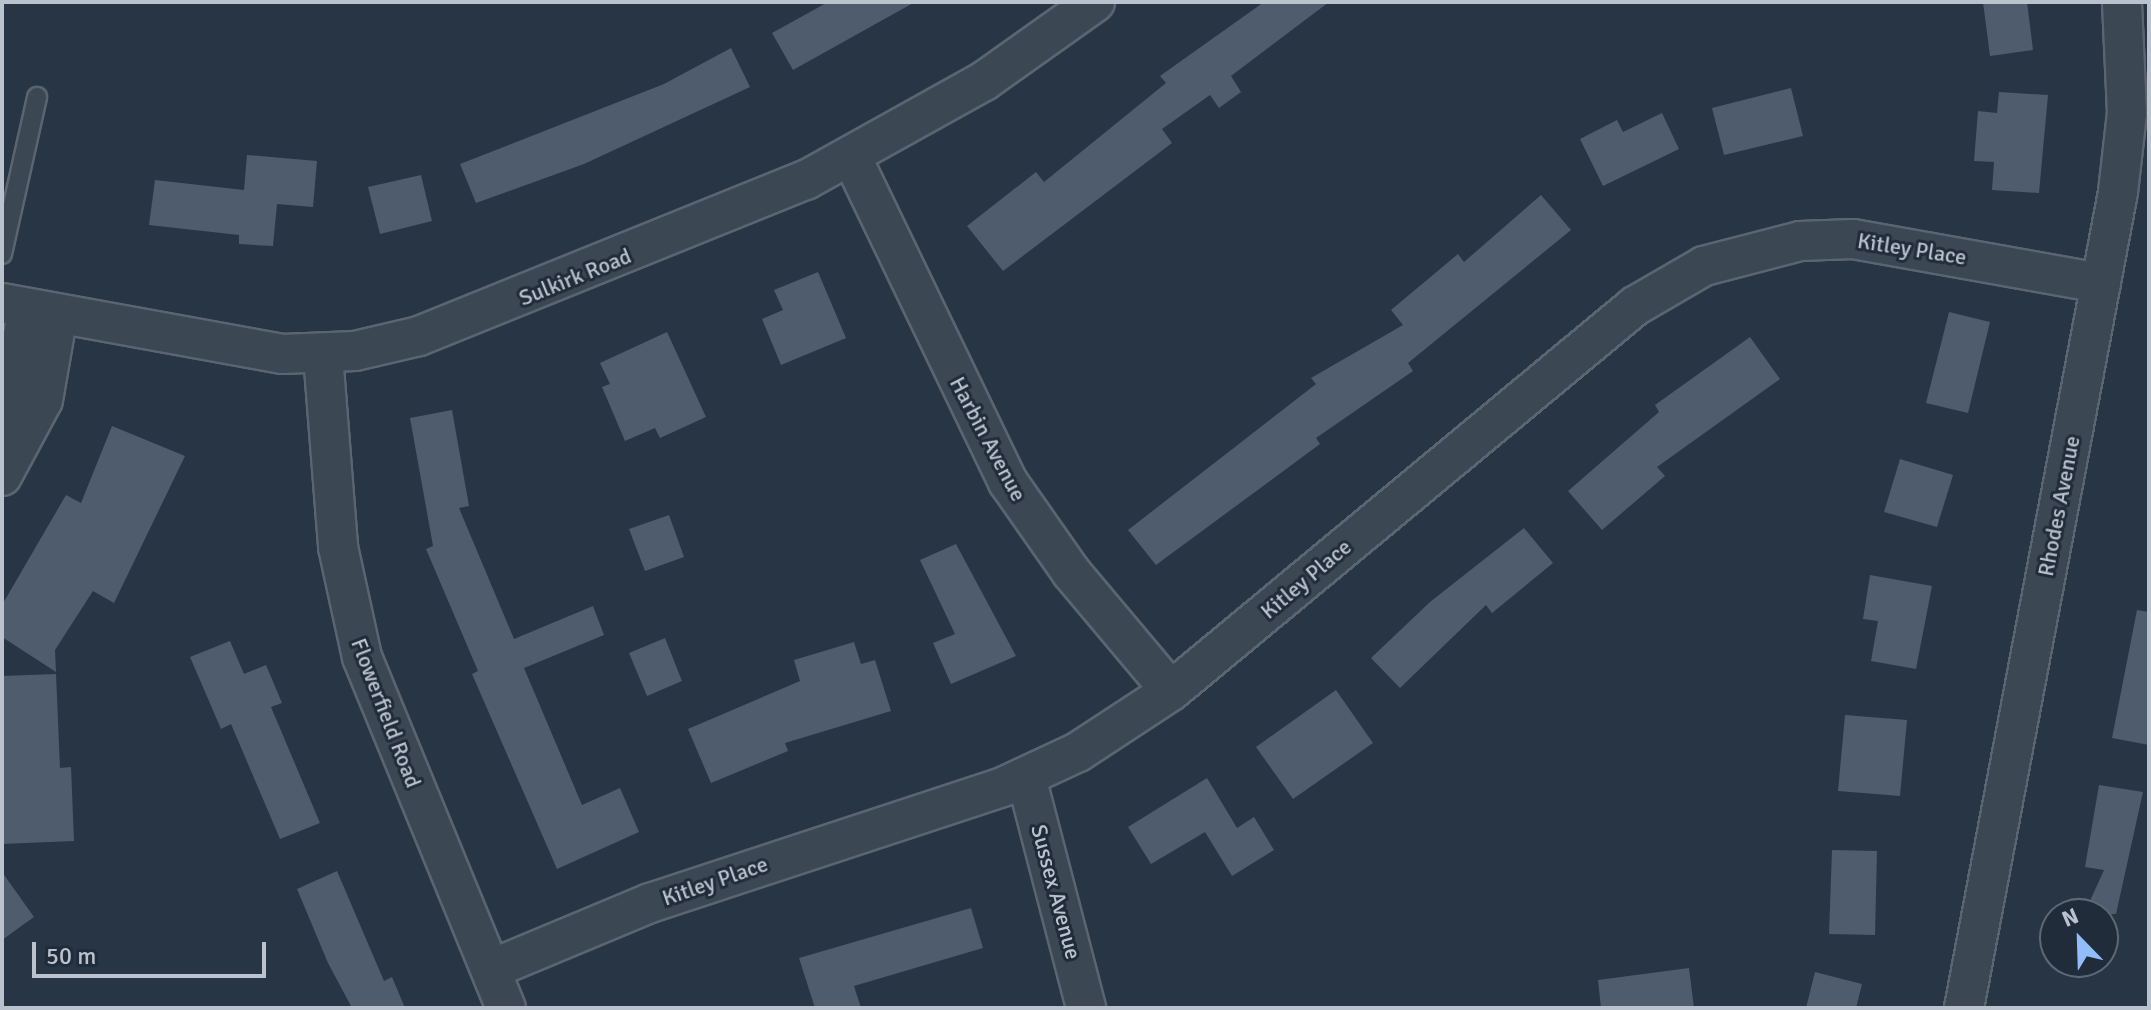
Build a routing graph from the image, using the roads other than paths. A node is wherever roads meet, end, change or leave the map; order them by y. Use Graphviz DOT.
graph roads {
  1 [pos="1095,2"];
  2 [pos="2122,2"];
  3 [pos="37,97"];
  4 [pos="852,158"];
  5 [pos="2,254"];
  6 [pos="2101,283"];
  7 [pos="30,309"];
  8 [pos="323,355"];
  9 [pos="8,462"];
  10 [pos="1171,691"];
  11 [pos="1026,777"];
  12 [pos="492,969"];
  13 [pos="506,1008"];
  14 [pos="1086,1008"];
  15 [pos="1964,1008"];
  1 -- 4 [label="street, Sulkirk Road"];
  2 -- 6 [label="street, Rhodes Avenue"];
  3 -- 5 [label="lane"];
  4 -- 8 [label="street, Sulkirk Road"];
  4 -- 10 [label="street, Harbin Avenue"];
  6 -- 10 [label="street, Kitley Place"];
  6 -- 15 [label="street, Rhodes Avenue"];
  7 -- 8 [label="street, Sulkirk Road"];
  7 -- 9 [label="street"];
  8 -- 12 [label="street, Flowerfield Road"];
  10 -- 11 [label="street, Kitley Place"];
  11 -- 12 [label="street, Kitley Place"];
  11 -- 14 [label="street, Sussex Avenue"];
  12 -- 13 [label="street, Flowerfield Road"];
}
